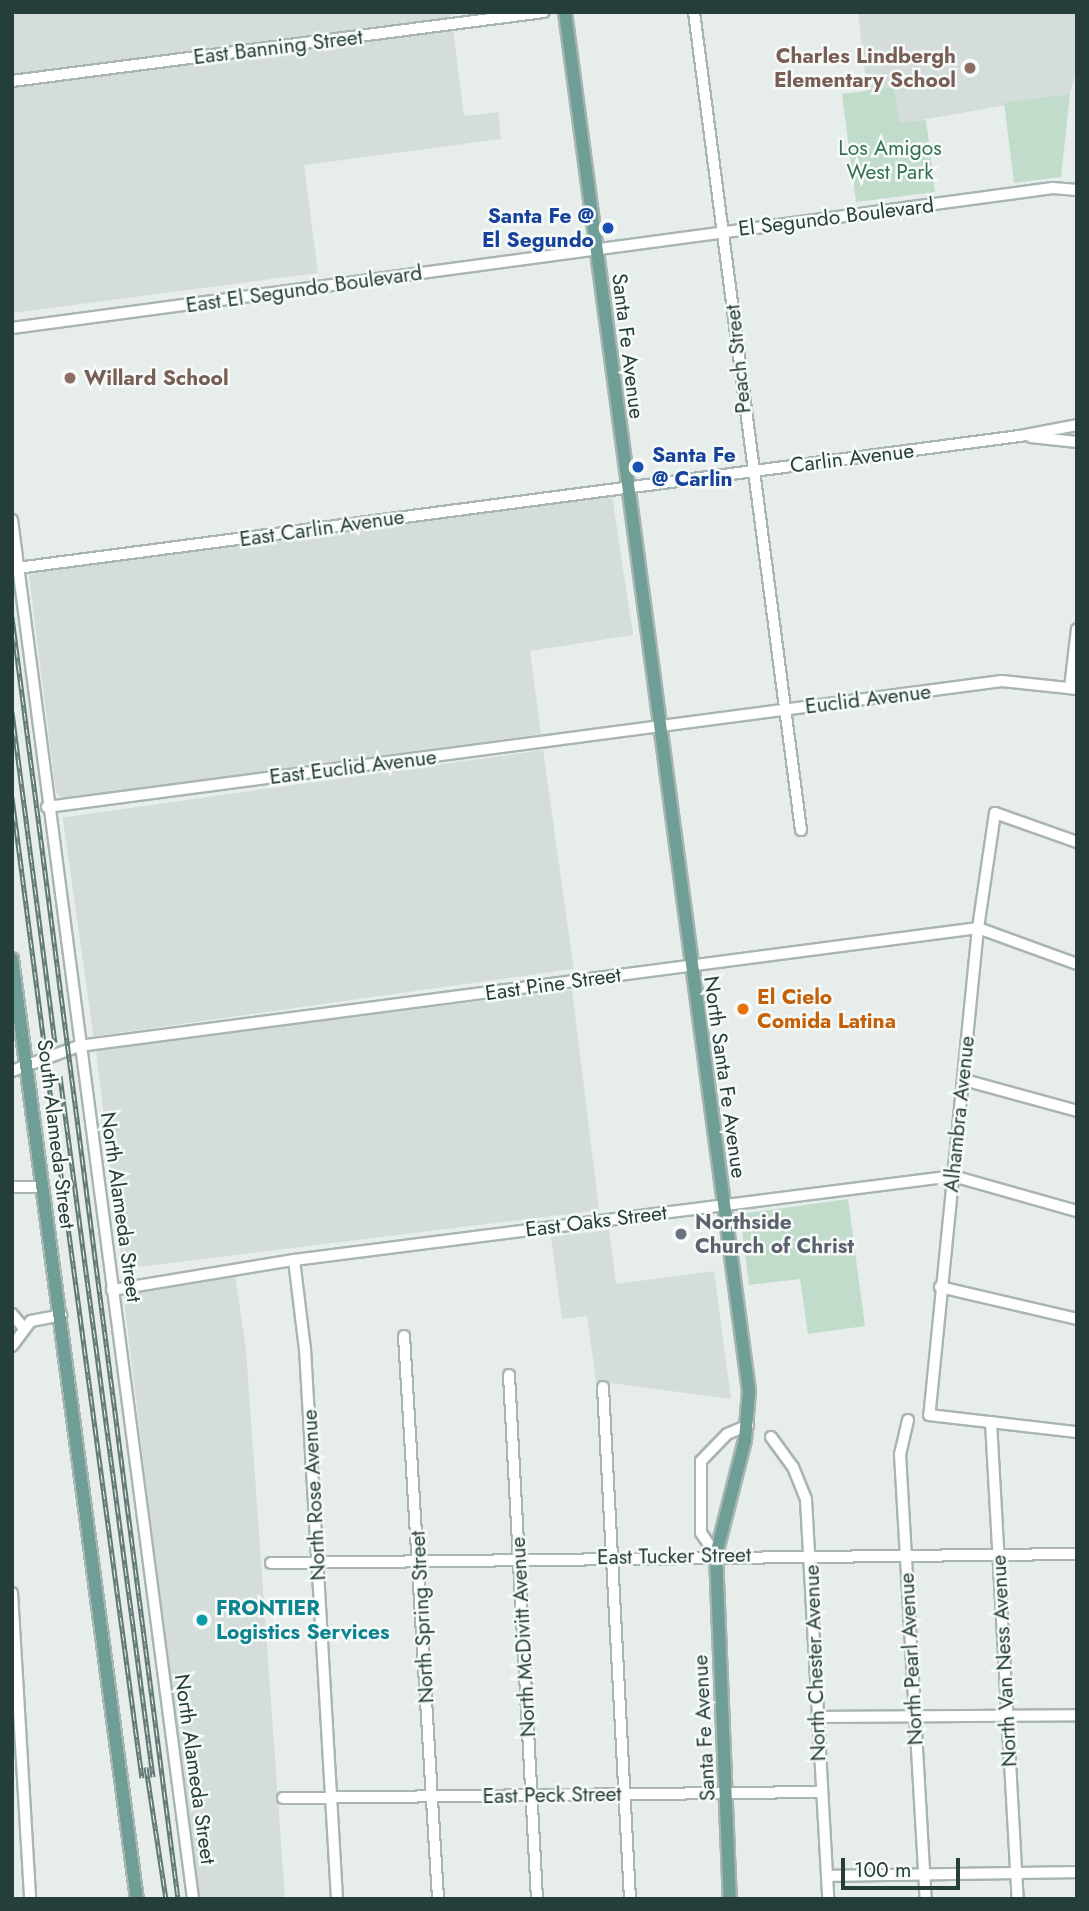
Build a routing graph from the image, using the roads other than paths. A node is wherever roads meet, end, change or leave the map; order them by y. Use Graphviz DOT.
graph roads {
  1 [pos="544,12"];
  2 [pos="565,12"];
  3 [pos="694,12"];
  4 [pos="12,81"];
  5 [pos="1077,190"];
  6 [pos="723,231"];
  7 [pos="596,248"];
  8 [pos="12,328"];
  9 [pos="1077,425"];
  10 [pos="1020,436"];
  11 [pos="1077,442"];
  12 [pos="754,471"];
  13 [pos="627,487"];
  14 [pos="12,520"];
  15 [pos="17,568"];
  16 [pos="1077,629"];
  17 [pos="1073,689"];
  18 [pos="785,710"];
  19 [pos="659,727"];
  20 [pos="47,807"];
  21 [pos="801,830"];
  22 [pos="1077,842"];
  23 [pos="978,928"];
  24 [pos="12,959"];
  25 [pos="1077,964"];
  26 [pos="691,965"];
  27 [pos="79,1046"];
  28 [pos="28,1067"];
  29 [pos="12,1071"];
  30 [pos="964,1080"];
  31 [pos="1077,1111"];
  32 [pos="953,1176"];
  33 [pos="12,1187"];
  34 [pos="42,1187"];
  35 [pos="723,1204"];
  36 [pos="1077,1211"];
  37 [pos="294,1260"];
  38 [pos="940,1287"];
  39 [pos="112,1290"];
  40 [pos="12,1314"];
  41 [pos="61,1315"];
  42 [pos="1077,1319"];
  43 [pos="23,1327"];
  44 [pos="404,1336"];
  45 [pos="12,1346"];
  46 [pos="509,1375"];
  47 [pos="603,1387"];
  48 [pos="908,1420"];
  49 [pos="991,1422"];
  50 [pos="748,1424"];
  51 [pos="1077,1433"];
  52 [pos="771,1437"];
  53 [pos="998,1554"];
  54 [pos="1077,1554"];
  55 [pos="716,1555"];
  56 [pos="811,1555"];
  57 [pos="905,1556"];
  58 [pos="518,1557"];
  59 [pos="613,1558"];
  60 [pos="418,1559"];
  61 [pos="318,1560"];
  62 [pos="271,1563"];
  63 [pos="12,1593"];
  64 [pos="1077,1714"];
  65 [pos="914,1715"];
  66 [pos="1006,1715"];
  67 [pos="818,1717"];
  68 [pos="820,1792"];
  69 [pos="625,1794"];
  70 [pos="728,1794"];
  71 [pos="331,1796"];
  72 [pos="531,1796"];
  73 [pos="17,1797"];
  74 [pos="432,1797"];
  75 [pos="283,1798"];
  76 [pos="1016,1872"];
  77 [pos="1077,1872"];
  78 [pos="925,1874"];
  79 [pos="827,1876"];
  80 [pos="30,1899"];
  81 [pos="137,1899"];
  82 [pos="193,1899"];
  83 [pos="337,1899"];
  84 [pos="438,1899"];
  85 [pos="537,1899"];
  86 [pos="630,1899"];
  87 [pos="730,1899"];
  88 [pos="828,1899"];
  89 [pos="926,1899"];
  90 [pos="1018,1899"];
  1 -- 4 [label="street, East Banning Street"];
  2 -- 7 [label="main road, Santa Fe Avenue"];
  3 -- 6 [label="street, Peach Street"];
  5 -- 6 [label="street, El Segundo Boulevard"];
  6 -- 7 [label="street, El Segundo Boulevard"];
  6 -- 12 [label="street, Peach Street"];
  7 -- 8 [label="street, East El Segundo Boulevard"];
  7 -- 13 [label="main road, Santa Fe Avenue"];
  9 -- 10 [label="street, Carlin Avenue"];
  10 -- 11 [label="street"];
  10 -- 12 [label="street, Carlin Avenue"];
  12 -- 13 [label="street, Carlin Avenue"];
  12 -- 18 [label="street, Peach Street"];
  13 -- 15 [label="street, East Carlin Avenue"];
  13 -- 19 [label="main road, Santa Fe Avenue"];
  14 -- 15 [label="street, North Alameda Street"];
  15 -- 20 [label="street, North Alameda Street"];
  16 -- 17 [label="street"];
  17 -- 18 [label="street, Euclid Avenue"];
  18 -- 19 [label="street, Euclid Avenue"];
  18 -- 21 [label="street, Peach Street"];
  19 -- 20 [label="street, East Euclid Avenue"];
  19 -- 26 [label="main road, North Santa Fe Avenue"];
  20 -- 27 [label="street, North Alameda Street"];
  22 -- 23 [label="street, Alhambra Avenue"];
  23 -- 25 [label="street, East Pine Street"];
  23 -- 26 [label="street, East Pine Street"];
  23 -- 30 [label="street, Alhambra Avenue"];
  24 -- 28 [label="main road, South Alameda Street"];
  26 -- 27 [label="street, East Pine Street"];
  26 -- 35 [label="main road, North Santa Fe Avenue"];
  27 -- 28 [label="street, East Pine Street"];
  27 -- 39 [label="street, North Alameda Street"];
  28 -- 29 [label="street, East Pine Street"];
  28 -- 34 [label="main road, South Alameda Street"];
  30 -- 31 [label="street"];
  30 -- 32 [label="street, Alhambra Avenue"];
  32 -- 35 [label="street, East Oaks Street"];
  32 -- 36 [label="street, East Oaks Street"];
  32 -- 38 [label="street, Alhambra Avenue"];
  33 -- 34 [label="street"];
  34 -- 41 [label="main road, South Alameda Street"];
  35 -- 37 [label="street, East Oaks Street"];
  35 -- 50 [label="main road, North Santa Fe Avenue"];
  37 -- 39 [label="street, East Oaks Street"];
  37 -- 61 [label="street, North Rose Avenue"];
  38 -- 42 [label="street"];
  38 -- 49 [label="street, Alhambra Avenue"];
  39 -- 82 [label="street, North Alameda Street"];
  40 -- 43 [label="street"];
  41 -- 43 [label="street"];
  41 -- 81 [label="main road"];
  43 -- 45 [label="street"];
  44 -- 60 [label="street, North Spring Street"];
  46 -- 58 [label="street, North McDivitt Avenue"];
  47 -- 59 [label="street"];
  48 -- 57 [label="street, North Pearl Avenue"];
  49 -- 51 [label="street"];
  49 -- 53 [label="street, North Van Ness Avenue"];
  50 -- 55 [label="main road, North Santa Fe Avenue"];
  50 -- 55 [label="street"];
  52 -- 56 [label="street, North Chester Avenue"];
  53 -- 54 [label="street, East Tucker Street"];
  53 -- 57 [label="street, East Tucker Street"];
  53 -- 66 [label="street, North Van Ness Avenue"];
  55 -- 56 [label="street, East Tucker Street"];
  55 -- 59 [label="street, East Tucker Street"];
  55 -- 70 [label="main road, Santa Fe Avenue"];
  56 -- 57 [label="street, East Tucker Street"];
  56 -- 67 [label="street, North Chester Avenue"];
  57 -- 65 [label="street, North Pearl Avenue"];
  58 -- 59 [label="street, East Tucker Street"];
  58 -- 60 [label="street, East Tucker Street"];
  58 -- 72 [label="street, North McDivitt Avenue"];
  59 -- 69 [label="street"];
  60 -- 61 [label="street, East Tucker Street"];
  60 -- 74 [label="street, North Spring Street"];
  61 -- 62 [label="street, East Tucker Street"];
  61 -- 71 [label="street, North Rose Avenue"];
  63 -- 73 [label="street"];
  64 -- 66 [label="street"];
  65 -- 66 [label="street"];
  65 -- 67 [label="street"];
  65 -- 78 [label="street, North Pearl Avenue"];
  66 -- 76 [label="street, North Van Ness Avenue"];
  67 -- 68 [label="street, North Chester Avenue"];
  68 -- 70 [label="street, East Peck Street"];
  68 -- 79 [label="street, North Chester Avenue"];
  69 -- 70 [label="street, East Peck Street"];
  69 -- 72 [label="street, East Peck Street"];
  69 -- 86 [label="street"];
  70 -- 87 [label="main road, Santa Fe Avenue"];
  71 -- 74 [label="street, East Peck Street"];
  71 -- 75 [label="street, East Peck Street"];
  71 -- 83 [label="street, North Rose Avenue"];
  72 -- 74 [label="street, East Peck Street"];
  72 -- 85 [label="street, North McDivitt Avenue"];
  73 -- 80 [label="street"];
  74 -- 84 [label="street, North Spring Street"];
  76 -- 77 [label="street"];
  76 -- 78 [label="street"];
  76 -- 90 [label="street, North Van Ness Avenue"];
  78 -- 79 [label="street"];
  78 -- 89 [label="street, North Pearl Avenue"];
  79 -- 88 [label="street, North Chester Avenue"];
}
